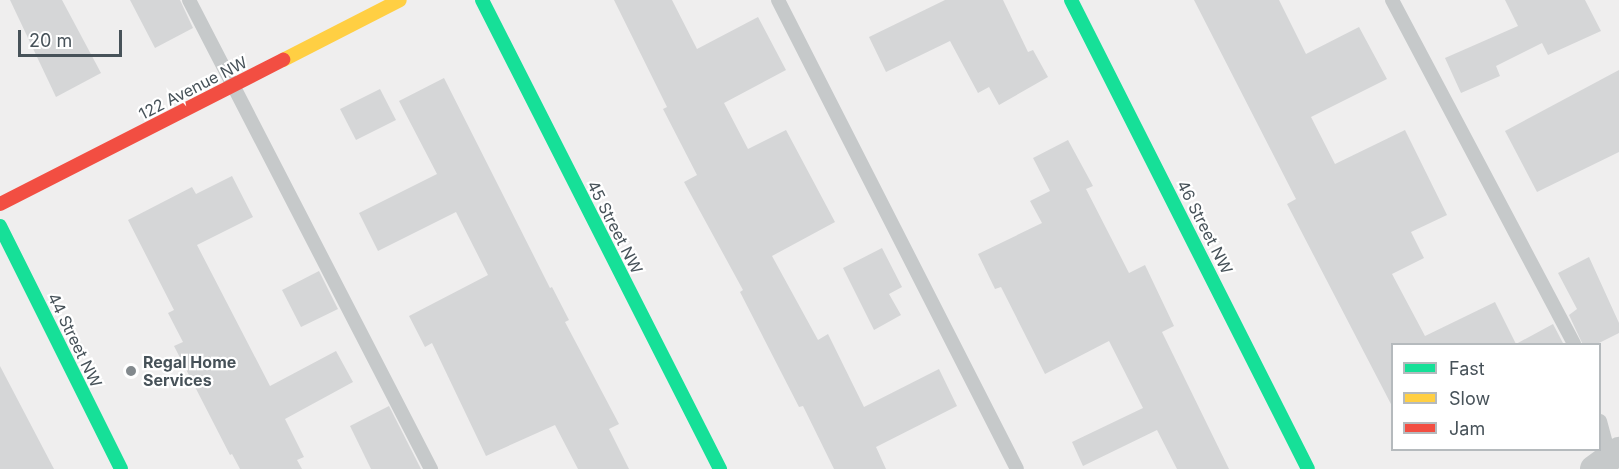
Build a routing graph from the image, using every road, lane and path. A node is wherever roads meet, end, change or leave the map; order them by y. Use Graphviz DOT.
graph roads {
  1 [pos="189,0"];
  2 [pos="400,0"];
  3 [pos="482,0"];
  4 [pos="778,0"];
  5 [pos="1071,0"];
  6 [pos="1392,0"];
  7 [pos="232,86"];
  8 [pos="0,204"];
  9 [pos="0,226"];
  10 [pos="1573,343"];
  11 [pos="1601,429"];
  12 [pos="1609,462"];
  13 [pos="121,469"];
  14 [pos="431,469"];
  15 [pos="720,469"];
  16 [pos="1017,469"];
  17 [pos="1308,469"];
  1 -- 7 [label="lane"];
  2 -- 7 [label="street, 122 Avenue NW"];
  3 -- 15 [label="street, 45 Street NW"];
  4 -- 16 [label="lane"];
  5 -- 17 [label="street, 46 Street NW"];
  6 -- 10 [label="lane"];
  7 -- 8 [label="street, 122 Avenue NW"];
  7 -- 14 [label="lane"];
  9 -- 13 [label="street, 44 Street NW"];
  11 -- 12 [label="lane"];
}
